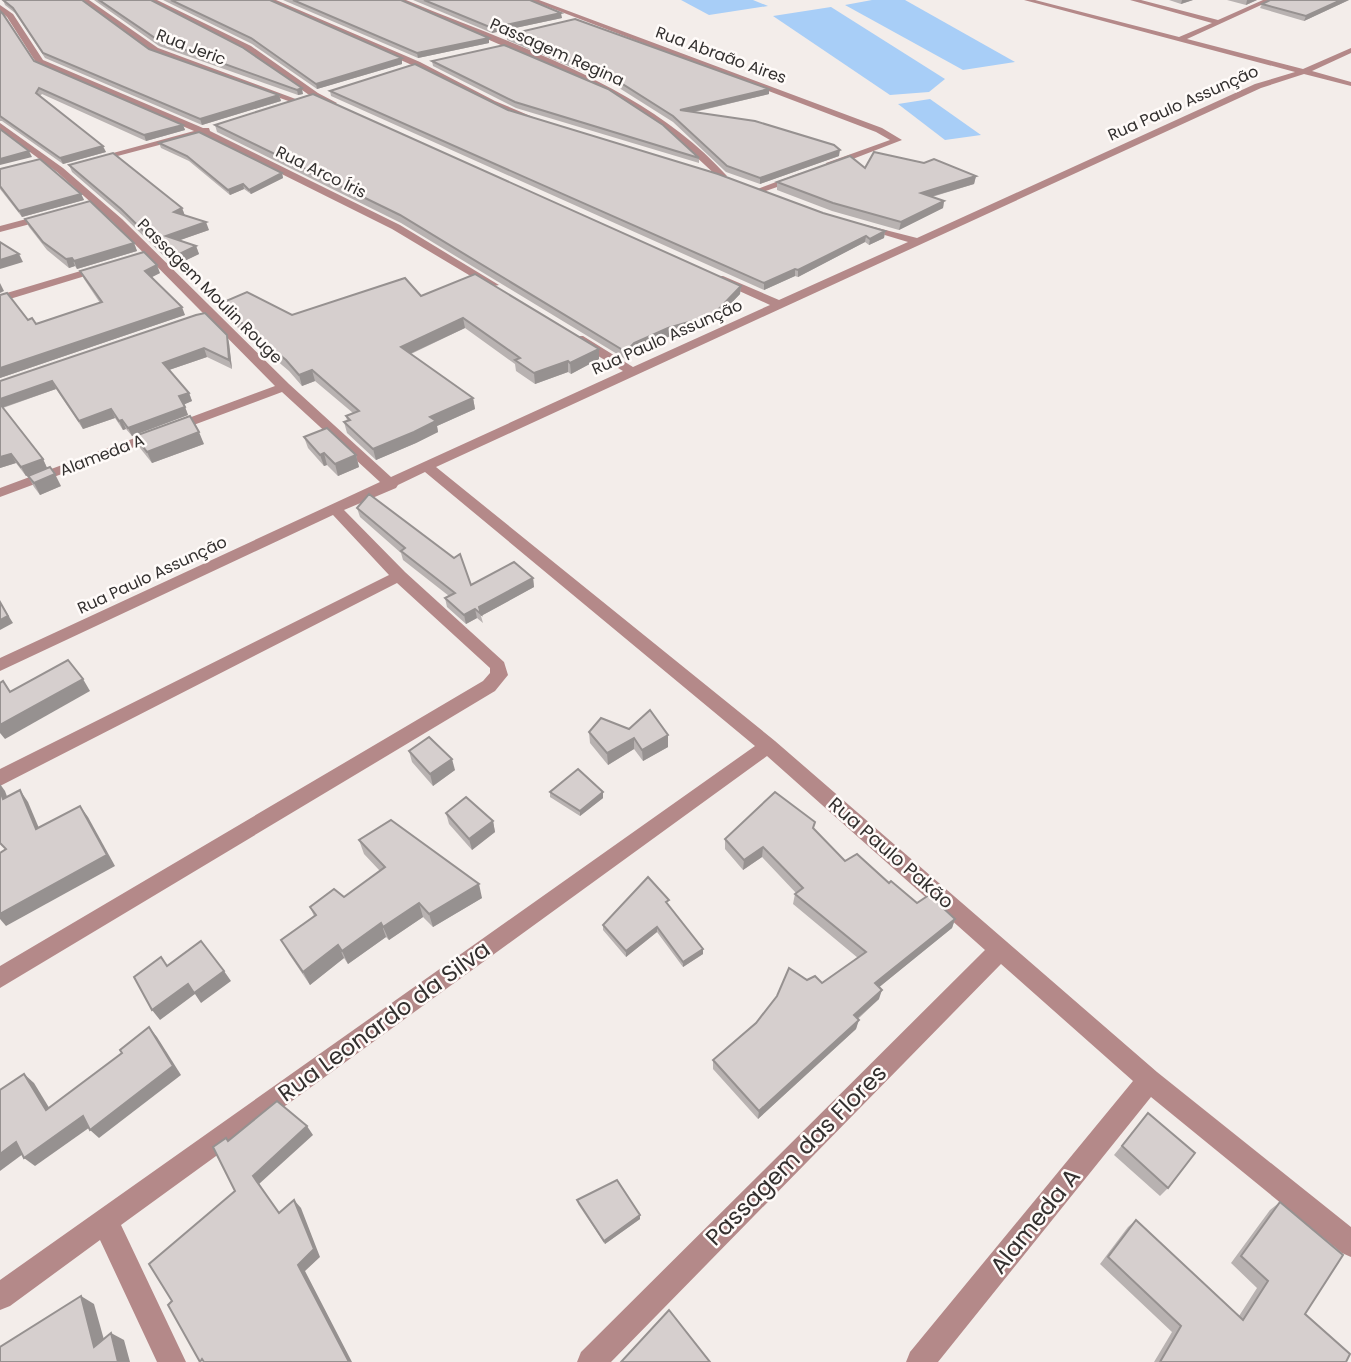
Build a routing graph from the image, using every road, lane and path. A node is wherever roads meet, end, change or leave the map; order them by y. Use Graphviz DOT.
graph roads {
  1 [pos="14,0"];
  2 [pos="85,0"];
  3 [pos="152,0"];
  4 [pos="270,0"];
  5 [pos="401,0"];
  6 [pos="533,0"];
  7 [pos="1027,0"];
  8 [pos="1133,0"];
  9 [pos="1244,0"];
  10 [pos="1269,0"];
  11 [pos="1261,4"];
  12 [pos="0,5"];
  13 [pos="581,18"];
  14 [pos="568,21"];
  15 [pos="1218,22"];
  16 [pos="1181,38"];
  17 [pos="1351,50"];
  18 [pos="429,62"];
  19 [pos="417,64"];
  20 [pos="401,69"];
  21 [pos="1306,71"];
  22 [pos="1351,84"];
  23 [pos="327,92"];
  24 [pos="315,95"];
  25 [pos="297,101"];
  26 [pos="283,105"];
  27 [pos="340,107"];
  28 [pos="549,124"];
  29 [pos="0,126"];
  30 [pos="214,127"];
  31 [pos="202,131"];
  32 [pos="86,163"];
  33 [pos="73,166"];
  34 [pos="822,167"];
  35 [pos="696,168"];
  36 [pos="61,170"];
  37 [pos="810,172"];
  38 [pos="722,176"];
  39 [pos="735,181"];
  40 [pos="748,185"];
  41 [pos="760,190"];
  42 [pos="772,194"];
  43 [pos="60,212"];
  44 [pos="853,223"];
  45 [pos="0,229"];
  46 [pos="919,242"];
  47 [pos="112,265"];
  48 [pos="705,271"];
  49 [pos="499,289"];
  50 [pos="0,299"];
  51 [pos="780,305"];
  52 [pos="209,313"];
  53 [pos="196,317"];
  54 [pos="566,330"];
  55 [pos="633,372"];
  56 [pos="284,387"];
  57 [pos="426,466"];
  58 [pos="391,485"];
  59 [pos="0,493"];
  60 [pos="335,509"];
  61 [pos="399,576"];
  62 [pos="0,665"];
  63 [pos="768,746"];
  64 [pos="0,778"];
  65 [pos="1001,949"];
  66 [pos="0,978"];
  67 [pos="1149,1080"];
  68 [pos="105,1221"];
  69 [pos="1351,1244"];
  70 [pos="0,1296"];
  71 [pos="172,1362"];
  72 [pos="591,1362"];
  73 [pos="920,1362"];
  1 -- 12 [label="street"];
  2 -- 25 [label="street, Rua Jeric"];
  3 -- 24 [label="street"];
  4 -- 19 [label="street"];
  5 -- 38 [label="street, Passagem Regina"];
  6 -- 13 [label="street, Rua Abraão Aires"];
  7 -- 16 [label="street"];
  8 -- 15 [label="street"];
  9 -- 11 [label="street"];
  10 -- 11 [label="street"];
  11 -- 15 [label="street"];
  12 -- 31 [label="street, Rua Arco Íris"];
  13 -- 14 [label="street"];
  13 -- 34 [label="street, Rua Abraão Aires"];
  15 -- 16 [label="street"];
  16 -- 21 [label="street"];
  17 -- 21 [label="street, Rua Paulo Assunção"];
  18 -- 19 [label="street"];
  19 -- 20 [label="street"];
  19 -- 28 [label="street"];
  21 -- 22 [label="street"];
  21 -- 46 [label="street, Rua Paulo Assunção"];
  23 -- 24 [label="street"];
  24 -- 25 [label="street"];
  24 -- 27 [label="street"];
  25 -- 26 [label="street"];
  29 -- 36 [label="street, Passagem Moulin Rouge"];
  30 -- 31 [label="street"];
  31 -- 32 [label="street"];
  31 -- 49 [label="street, Rua Arco Íris"];
  33 -- 36 [label="street"];
  35 -- 38 [label="street"];
  36 -- 52 [label="street, Passagem Moulin Rouge"];
  37 -- 41 [label="street"];
  38 -- 39 [label="street"];
  40 -- 41 [label="street"];
  41 -- 42 [label="street"];
  43 -- 45 [label="street"];
  44 -- 46 [label="street"];
  46 -- 51 [label="street, Rua Paulo Assunção"];
  47 -- 50 [label="street"];
  48 -- 51 [label="street"];
  51 -- 55 [label="street, Rua Paulo Assunção"];
  52 -- 53 [label="street"];
  52 -- 56 [label="street, Passagem Moulin Rouge"];
  54 -- 55 [label="street"];
  55 -- 57 [label="street, Rua Paulo Assunção"];
  56 -- 58 [label="street, Passagem Moulin Rouge"];
  56 -- 59 [label="street, Alameda A"];
  57 -- 58 [label="street, Rua Paulo Assunção"];
  57 -- 63 [label="street, Rua Paulo Pakão"];
  58 -- 60 [label="street, Rua Paulo Assunção"];
  60 -- 61 [label="street"];
  60 -- 62 [label="street, Rua Paulo Assunção"];
  61 -- 64 [label="street"];
  61 -- 66 [label="street"];
  63 -- 65 [label="street, Rua Paulo Pakão"];
  63 -- 68 [label="street, Rua Leonardo da Silva"];
  65 -- 67 [label="street, Rua Paulo Pakão"];
  65 -- 72 [label="street, Passagem das Flores"];
  67 -- 69 [label="street, Rua Paulo Pakão"];
  67 -- 73 [label="street, Alameda A"];
  68 -- 70 [label="street, Rua Leonardo da Silva"];
  68 -- 71 [label="street"];
}
